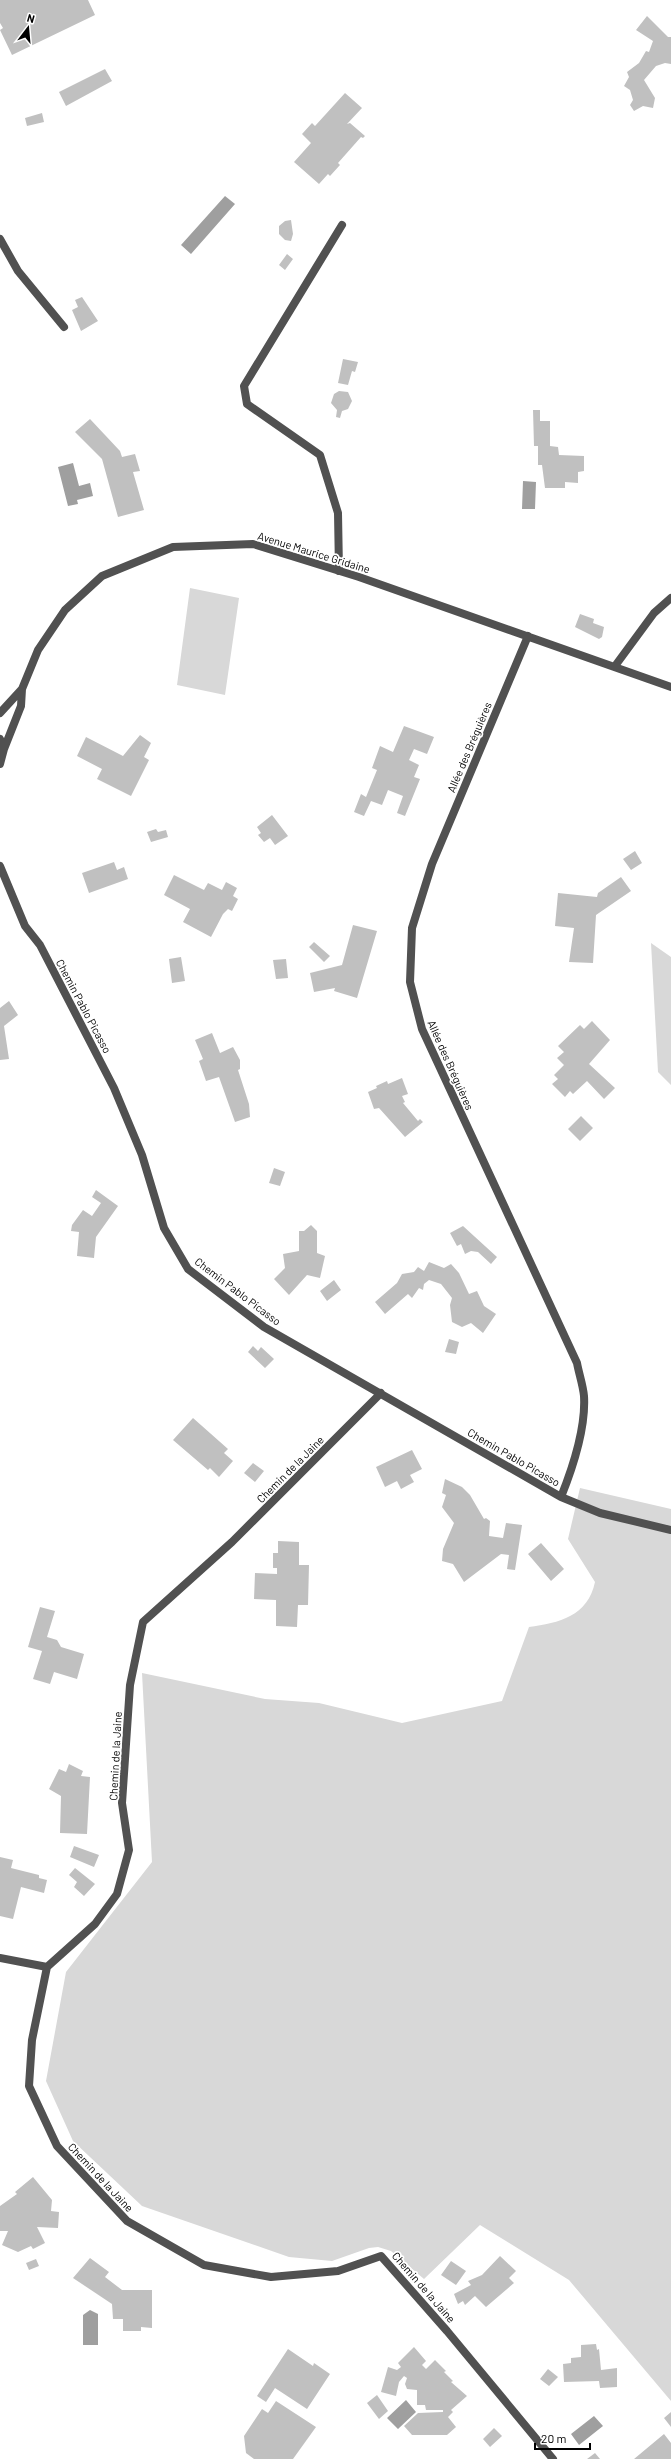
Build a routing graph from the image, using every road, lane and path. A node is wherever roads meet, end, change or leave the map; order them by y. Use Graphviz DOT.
graph roads {
  1 [pos="342,225"];
  2 [pos="0,239"];
  3 [pos="64,327"];
  4 [pos="339,571"];
  5 [pos="671,598"];
  6 [pos="528,636"];
  7 [pos="615,666"];
  8 [pos="671,686"];
  9 [pos="22,689"];
  10 [pos="0,713"];
  11 [pos="0,739"];
  12 [pos="4,749"];
  13 [pos="0,764"];
  14 [pos="0,866"];
  15 [pos="381,1393"];
  16 [pos="561,1496"];
  17 [pos="671,1530"];
  18 [pos="0,1958"];
  19 [pos="47,1967"];
  20 [pos="553,2459"];
  1 -- 4 [label="street"];
  2 -- 3 [label="street"];
  4 -- 6 [label="street, Avenue Maurice Gridaine"];
  4 -- 9 [label="street, Avenue Maurice Gridaine"];
  5 -- 7 [label="street"];
  6 -- 7 [label="street, Avenue Maurice Gridaine"];
  6 -- 16 [label="street, Allée des Bréguières"];
  7 -- 8 [label="street, Avenue Maurice Gridaine"];
  9 -- 10 [label="street, Avenue Maurice Gridaine"];
  9 -- 12 [label="street, Avenue Maurice Gridaine"];
  11 -- 12 [label="street"];
  12 -- 13 [label="street, Avenue Maurice Gridaine"];
  14 -- 15 [label="street, Chemin Pablo Picasso"];
  15 -- 16 [label="street, Chemin Pablo Picasso"];
  15 -- 19 [label="street, Chemin de la Jaine"];
  16 -- 17 [label="street, Chemin Pablo Picasso"];
  18 -- 19 [label="street"];
  19 -- 20 [label="street, Chemin de la Jaine"];
}
